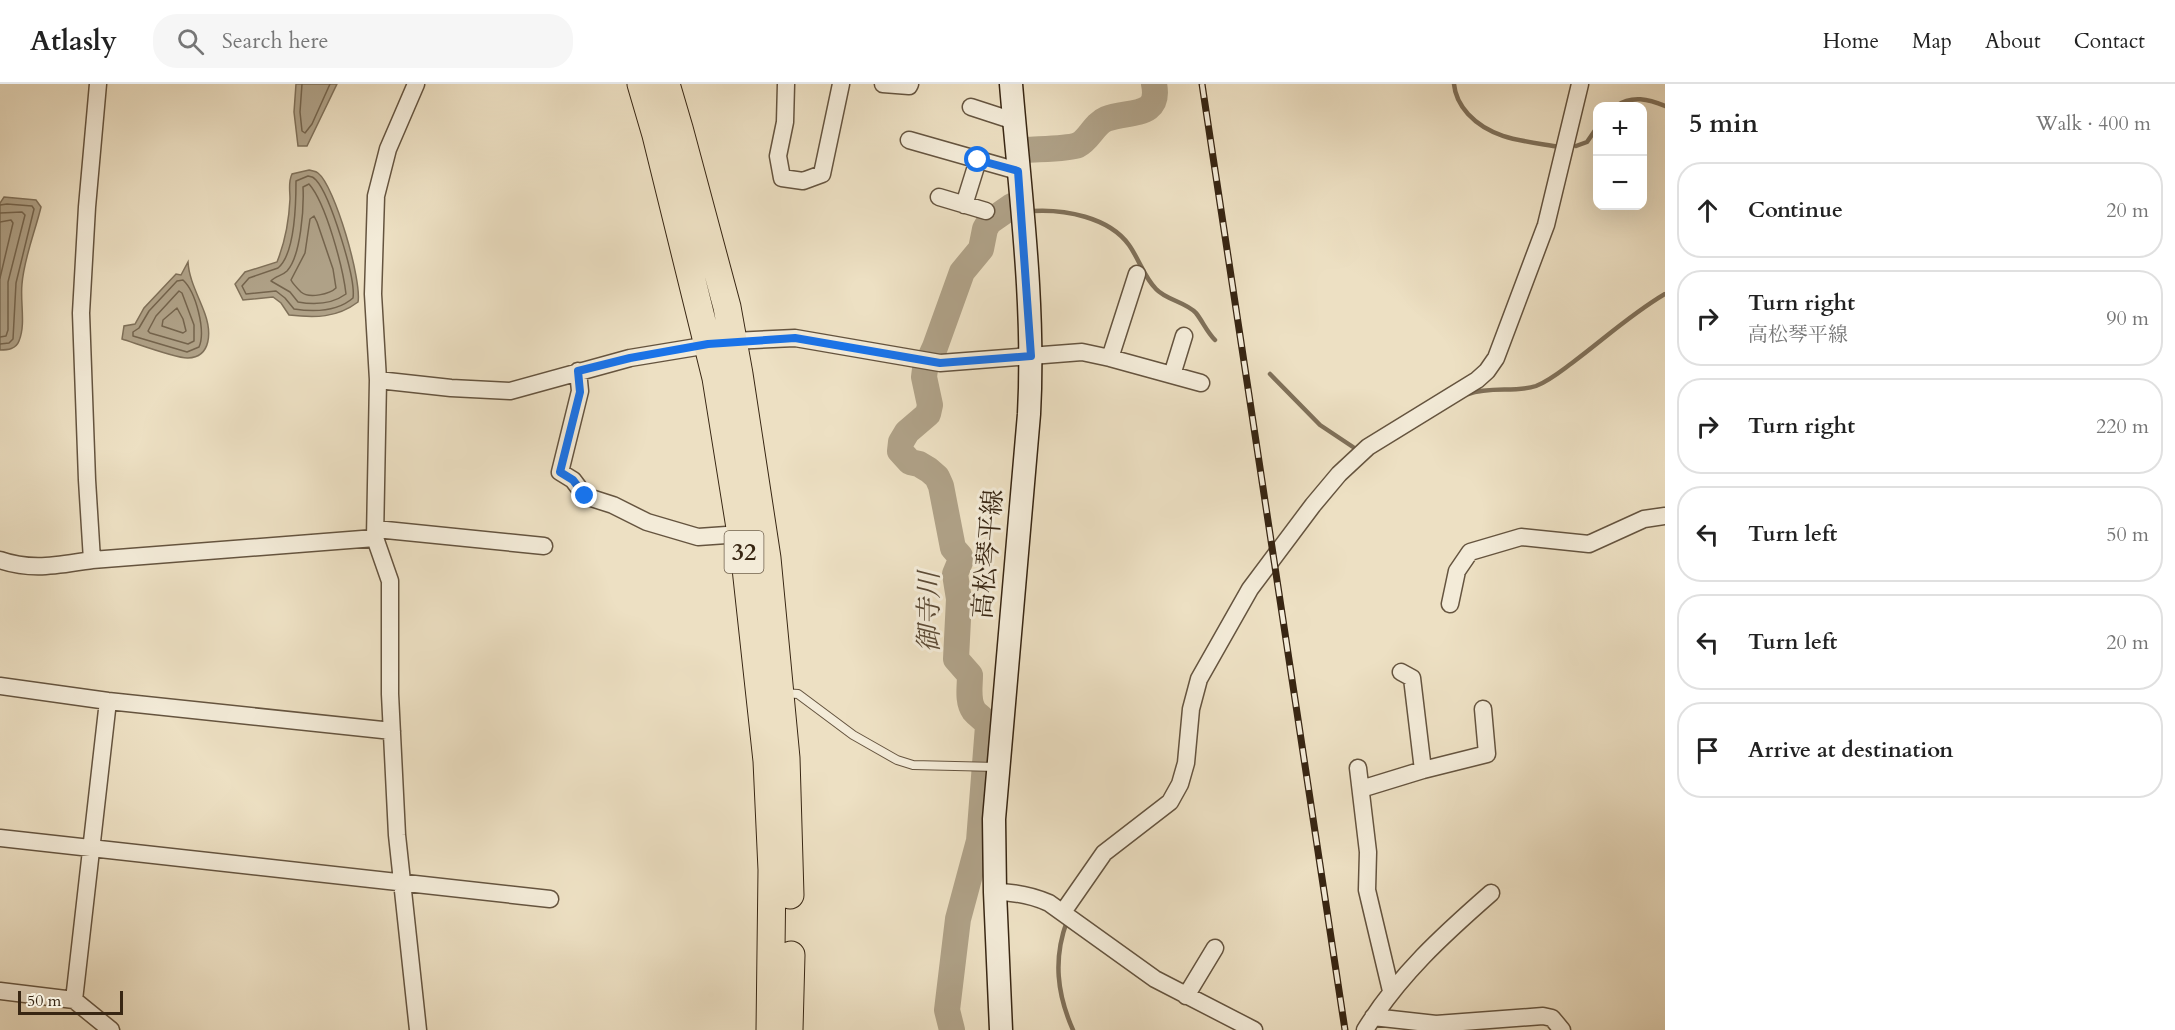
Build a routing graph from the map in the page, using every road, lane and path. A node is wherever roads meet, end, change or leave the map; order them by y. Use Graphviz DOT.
graph roads {
  1 [pos="98,84"];
  2 [pos="416,84"];
  3 [pos="640,84"];
  4 [pos="666,84"];
  5 [pos="786,84"];
  6 [pos="841,84"];
  7 [pos="883,84"];
  8 [pos="910,84"];
  9 [pos="1011,84"];
  10 [pos="1580,84"];
  11 [pos="972,107"];
  12 [pos="1014,121"];
  13 [pos="909,140"];
  14 [pos="978,160"];
  15 [pos="1018,171"];
  16 [pos="939,197"];
  17 [pos="964,205"];
  18 [pos="986,211"];
  19 [pos="1137,274"];
  20 [pos="1184,336"];
  21 [pos="721,343"];
  22 [pos="1031,356"];
  23 [pos="1110,358"];
  24 [pos="578,371"];
  25 [pos="1172,375"];
  26 [pos="378,380"];
  27 [pos="1201,383"];
  28 [pos="1665,516"];
  29 [pos="375,533"];
  30 [pos="741,534"];
  31 [pos="544,546"];
  32 [pos="0,560"];
  33 [pos="92,560"];
  34 [pos="1450,604"];
  35 [pos="1401,672"];
  36 [pos="0,686"];
  37 [pos="779,692"];
  38 [pos="108,701"];
  39 [pos="1483,709"];
  40 [pos="392,731"];
  41 [pos="990,767"];
  42 [pos="1358,768"];
  43 [pos="1423,770"];
  44 [pos="1361,789"];
  45 [pos="0,838"];
  46 [pos="91,848"];
  47 [pos="401,882"];
  48 [pos="995,892"];
  49 [pos="1491,893"];
  50 [pos="550,899"];
  51 [pos="1067,916"];
  52 [pos="1215,948"];
  53 [pos="0,991"];
  54 [pos="1391,991"];
  55 [pos="1186,996"];
  56 [pos="74,1000"];
  57 [pos="1369,1024"];
  58 [pos="111,1030"];
  59 [pos="418,1030"];
  60 [pos="770,1030"];
  61 [pos="789,1030"];
  62 [pos="1001,1030"];
  63 [pos="1254,1030"];
  64 [pos="1562,1030"];
  1 -- 33 [label="street"];
  2 -- 26 [label="street"];
  3 -- 21 [label="highway, 32"];
  4 -- 21 [label="highway, 32"];
  5 -- 6 [label="street"];
  7 -- 8 [label="street"];
  9 -- 12 [label="main road, 高松琴平線"];
  10 -- 51 [label="street"];
  11 -- 12 [label="street"];
  12 -- 15 [label="main road, 高松琴平線"];
  13 -- 14 [label="street"];
  14 -- 15 [label="street"];
  14 -- 17 [label="street"];
  15 -- 22 [label="main road, 高松琴平線"];
  16 -- 17 [label="street"];
  17 -- 18 [label="street"];
  19 -- 23 [label="street"];
  20 -- 25 [label="street"];
  21 -- 22 [label="street"];
  21 -- 24 [label="street"];
  21 -- 30 [label="highway, 32"];
  21 -- 37 [label="highway, 32"];
  22 -- 23 [label="street"];
  22 -- 41 [label="main road, 高松琴平線"];
  23 -- 25 [label="street"];
  24 -- 26 [label="street"];
  24 -- 30 [label="street"];
  25 -- 27 [label="street"];
  26 -- 29 [label="street"];
  28 -- 34 [label="street"];
  29 -- 31 [label="street"];
  29 -- 33 [label="street"];
  29 -- 40 [label="street"];
  30 -- 60 [label="highway, 32"];
  32 -- 33 [label="street"];
  35 -- 43 [label="street"];
  36 -- 38 [label="street"];
  37 -- 41 [label="lane"];
  37 -- 61 [label="highway, 32"];
  38 -- 40 [label="street"];
  38 -- 46 [label="street"];
  39 -- 43 [label="street"];
  40 -- 47 [label="street"];
  41 -- 48 [label="main road, 高松琴平線"];
  42 -- 44 [label="street"];
  43 -- 44 [label="street"];
  44 -- 54 [label="street"];
  45 -- 46 [label="street"];
  46 -- 47 [label="street"];
  46 -- 56 [label="street"];
  47 -- 50 [label="street"];
  47 -- 59 [label="street"];
  48 -- 51 [label="street"];
  48 -- 62 [label="main road, 高松琴平線"];
  49 -- 54 [label="street"];
  51 -- 55 [label="street"];
  52 -- 55 [label="street"];
  53 -- 56 [label="street"];
  54 -- 57 [label="street"];
  55 -- 63 [label="street"];
  56 -- 58 [label="street"];
  57 -- 64 [label="street"];
}
